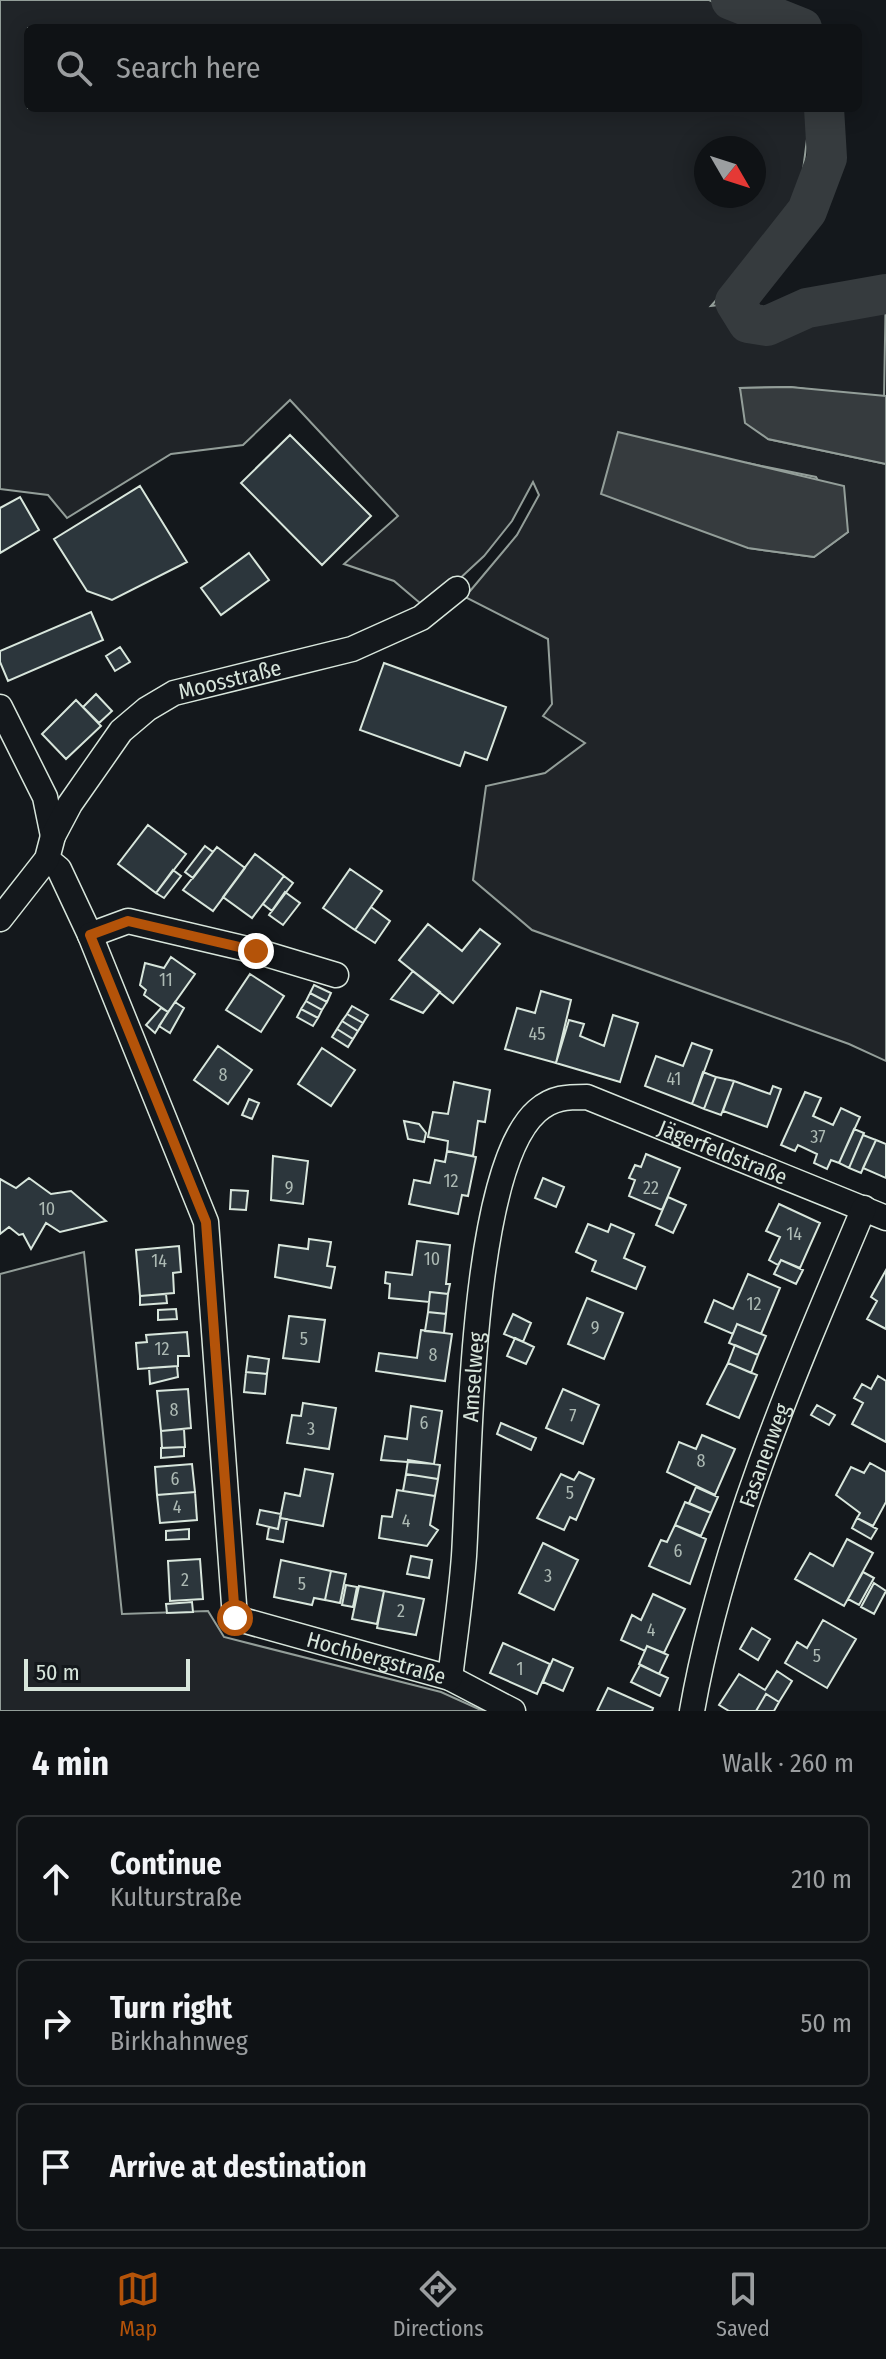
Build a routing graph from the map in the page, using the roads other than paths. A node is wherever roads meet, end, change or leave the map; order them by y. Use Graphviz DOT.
graph roads {
  1 [pos="457,589"];
  2 [pos="0,707"];
  3 [pos="50,847"];
  4 [pos="0,919"];
  5 [pos="90,935"];
  6 [pos="336,975"];
  7 [pos="558,1097"];
  8 [pos="875,1213"];
  9 [pos="450,1678"];
  10 [pos="513,1711"];
  11 [pos="692,1711"];
  1 -- 3 [label="street, Moosstraße"];
  2 -- 3 [label="street"];
  3 -- 4 [label="street, Moosstraße"];
  3 -- 5 [label="street"];
  5 -- 6 [label="street"];
  5 -- 9 [label="street, Hochbergstraße"];
  7 -- 8 [label="street, Jägerfeldstraße"];
  7 -- 9 [label="street, Amselweg"];
  8 -- 11 [label="street, Fasanenweg"];
  9 -- 10 [label="street, Hochbergstraße"];
}
